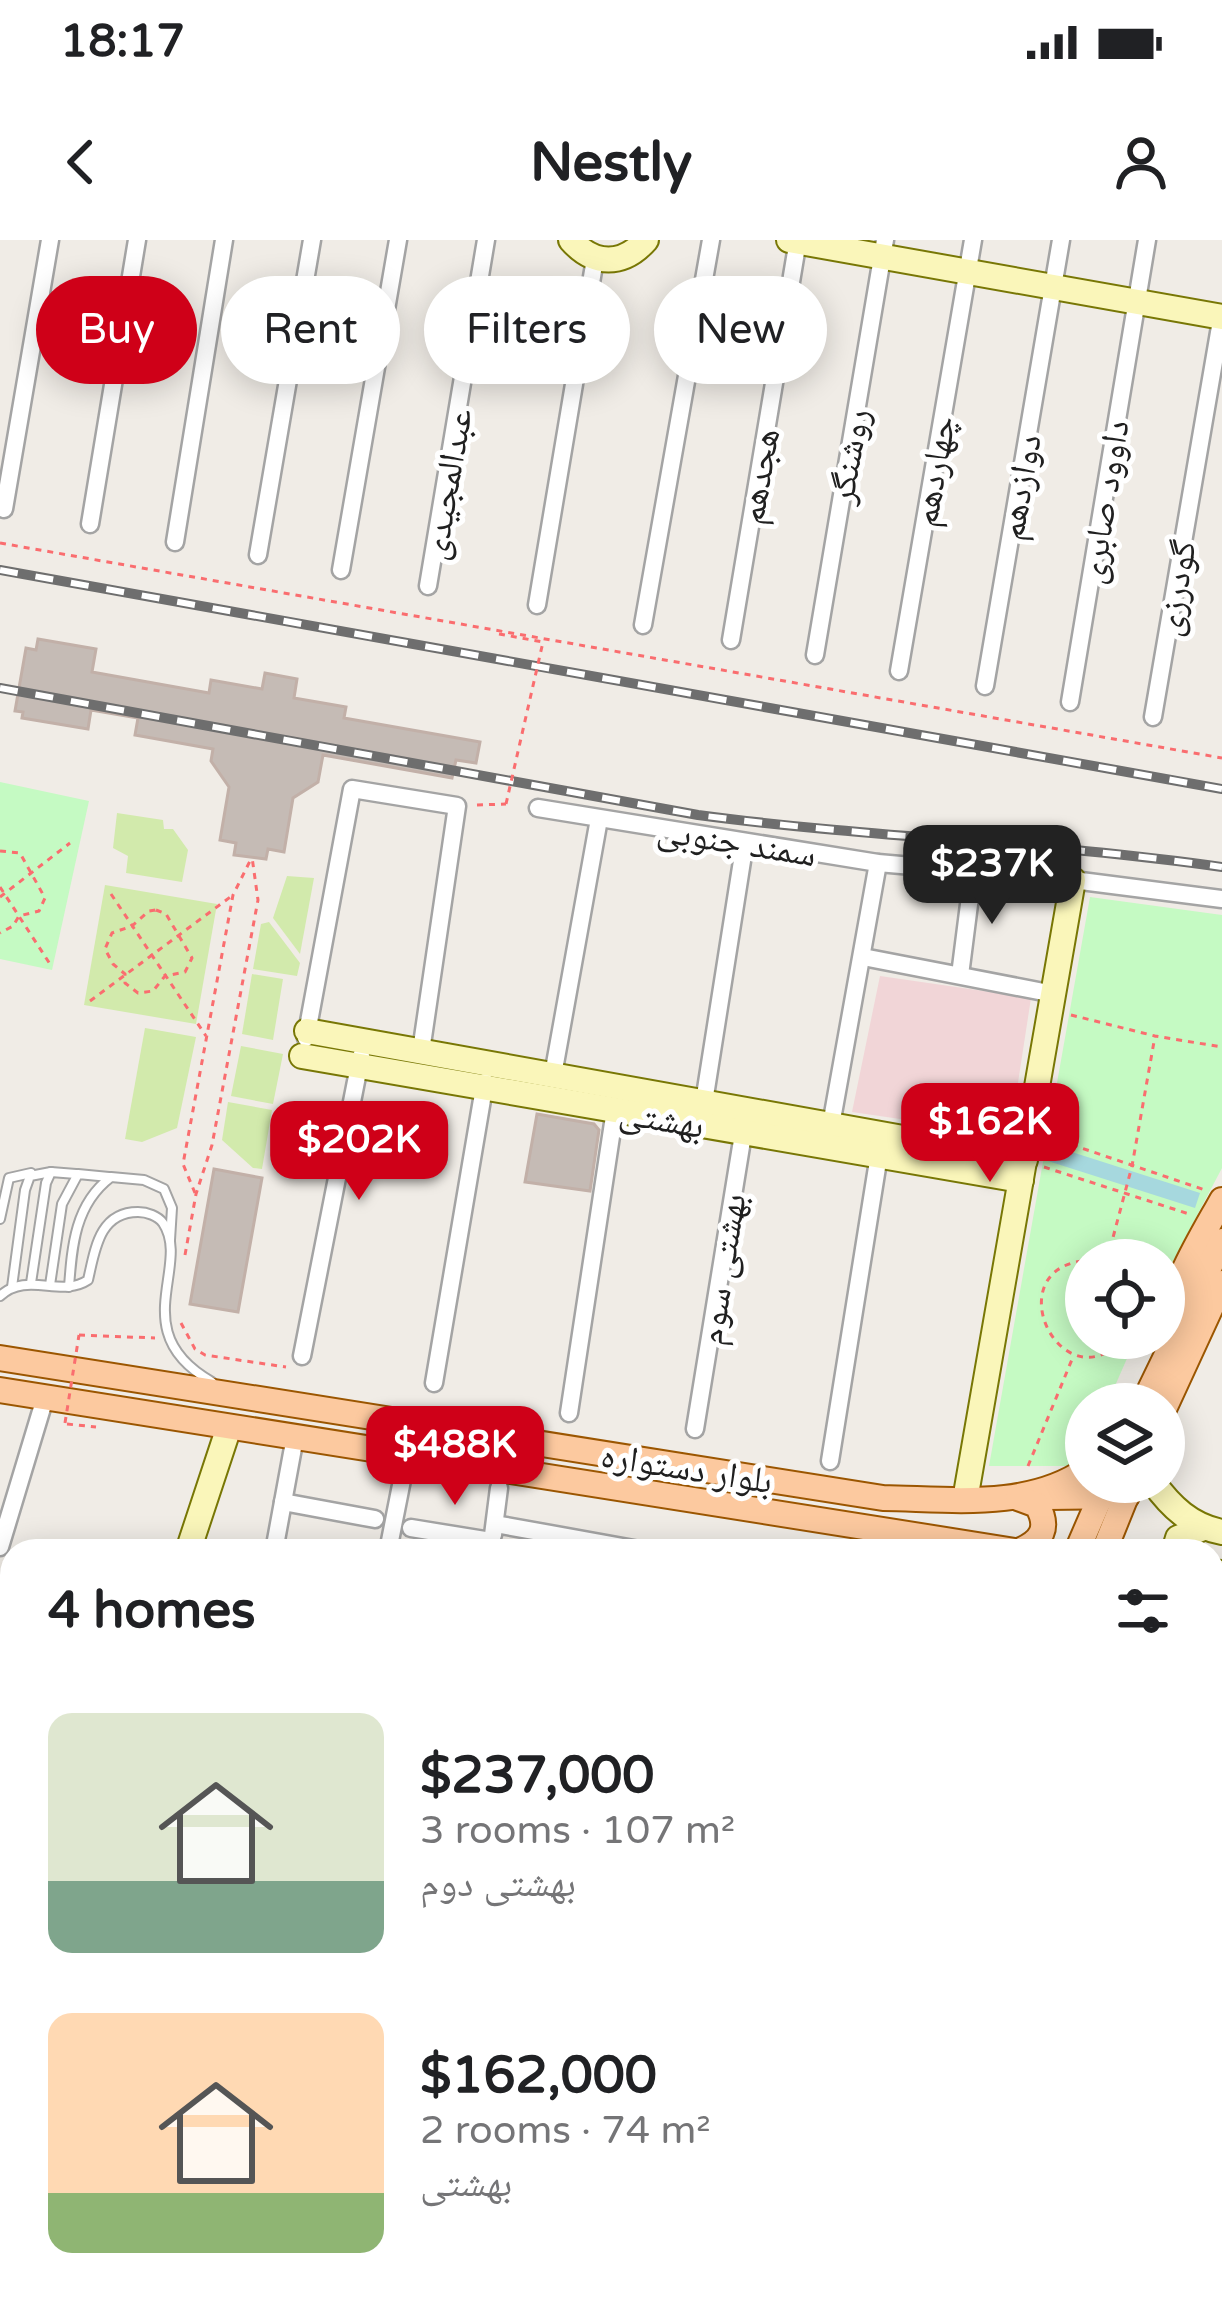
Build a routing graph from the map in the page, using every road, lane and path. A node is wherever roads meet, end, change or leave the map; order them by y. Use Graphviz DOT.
graph roads {
  1 [pos="50,240"];
  2 [pos="137,240"];
  3 [pos="224,240"];
  4 [pos="312,240"];
  5 [pos="398,240"];
  6 [pos="486,240"];
  7 [pos="571,240"];
  8 [pos="646,240"];
  9 [pos="710,240"];
  10 [pos="795,240"];
  11 [pos="974,240"];
  12 [pos="1061,240"];
  13 [pos="1147,240"];
  14 [pos="884,248"];
  15 [pos="595,259"];
  16 [pos="968,272"];
  17 [pos="1053,287"];
  18 [pos="1137,302"];
  19 [pos="1222,317"];
  20 [pos="4,509"];
  21 [pos="91,524"];
  22 [pos="175,542"];
  23 [pos="0,543"];
  24 [pos="258,555"];
  25 [pos="341,570"];
  26 [pos="428,586"];
  27 [pos="537,605"];
  28 [pos="643,625"];
  29 [pos="499,634"];
  30 [pos="731,640"];
  31 [pos="814,656"];
  32 [pos="899,671"];
  33 [pos="985,686"];
  34 [pos="1070,702"];
  35 [pos="1153,717"];
  36 [pos="1222,758"];
  37 [pos="458,806"];
  38 [pos="538,808"];
  39 [pos="599,819"];
  40 [pos="745,842"];
  41 [pos="70,843"];
  42 [pos="0,851"];
  43 [pos="878,863"];
  44 [pos="973,873"];
  45 [pos="29,875"];
  46 [pos="1073,880"];
  47 [pos="0,887"];
  48 [pos="110,894"];
  49 [pos="2,895"];
  50 [pos="233,895"];
  51 [pos="1222,899"];
  52 [pos="19,916"];
  53 [pos="132,926"];
  54 [pos="0,933"];
  55 [pos="175,935"];
  56 [pos="150,954"];
  57 [pos="863,957"];
  58 [pos="50,964"];
  59 [pos="125,974"];
  60 [pos="960,975"];
  61 [pos="165,976"];
  62 [pos="1054,994"];
  63 [pos="90,1001"];
  64 [pos="1069,1015"];
  65 [pos="1155,1036"];
  66 [pos="207,1037"];
  67 [pos="305,1044"];
  68 [pos="1222,1047"];
  69 [pos="421,1052"];
  70 [pos="361,1054"];
  71 [pos="486,1075"];
  72 [pos="554,1075"];
  73 [pos="704,1102"];
  74 [pos="615,1110"];
  75 [pos="745,1121"];
  76 [pos="831,1125"];
  77 [pos="1048,1136"];
  78 [pos="879,1155"];
  79 [pos="1132,1166"];
  80 [pos="1029,1168"];
  81 [pos="38,1172"];
  82 [pos="51,1172"];
  83 [pos="77,1174"];
  84 [pos="111,1177"];
  85 [pos="1124,1192"];
  86 [pos="196,1194"];
  87 [pos="1215,1196"];
  88 [pos="1195,1216"];
  89 [pos="0,1219"];
  90 [pos="1112,1239"];
  91 [pos="1222,1240"];
  92 [pos="169,1247"];
  93 [pos="184,1261"];
  94 [pos="1065,1266"];
  95 [pos="31,1283"];
  96 [pos="1222,1283"];
  97 [pos="50,1285"];
  98 [pos="12,1287"];
  99 [pos="69,1287"];
  100 [pos="0,1296"];
  101 [pos="179,1318"];
  102 [pos="173,1339"];
  103 [pos="1065,1350"];
  104 [pos="302,1356"];
  105 [pos="0,1358"];
  106 [pos="1072,1359"];
  107 [pos="1162,1362"];
  108 [pos="434,1383"];
  109 [pos="1152,1383"];
  110 [pos="1176,1383"];
  111 [pos="0,1390"];
  112 [pos="234,1395"];
  113 [pos="45,1398"];
  114 [pos="569,1413"];
  115 [pos="229,1426"];
  116 [pos="96,1429"];
  117 [pos="695,1429"];
  118 [pos="296,1437"];
  119 [pos="830,1461"];
  120 [pos="1028,1466"];
  121 [pos="404,1470"];
  122 [pos="1065,1485"];
  123 [pos="499,1488"];
  124 [pos="1065,1493"];
  125 [pos="1015,1497"];
  126 [pos="965,1500"];
  127 [pos="283,1502"];
  128 [pos="1108,1503"];
  129 [pos="1114,1503"];
  130 [pos="1169,1503"];
  131 [pos="375,1519"];
  132 [pos="411,1528"];
  133 [pos="1213,1530"];
  134 [pos="2,1539"];
  135 [pos="192,1539"];
  136 [pos="276,1539"];
  137 [pos="390,1539"];
  138 [pos="492,1539"];
  139 [pos="941,1539"];
  140 [pos="1040,1539"];
  141 [pos="1085,1539"];
  142 [pos="1107,1539"];
  143 [pos="1178,1539"];
  1 -- 20 [label="street"];
  2 -- 21 [label="street"];
  3 -- 22 [label="street"];
  4 -- 24 [label="street"];
  5 -- 25 [label="street"];
  6 -- 26 [label="street, عبدالمجیدی"];
  7 -- 15 [label="street"];
  8 -- 15 [label="street"];
  9 -- 28 [label="street"];
  10 -- 14 [label="street"];
  10 -- 30 [label="street, هجدهم"];
  11 -- 16 [label="street, چهاردهم"];
  12 -- 17 [label="street, دوازدهم"];
  13 -- 18 [label="street, داوود صابری"];
  14 -- 16 [label="street"];
  14 -- 31 [label="street, روشنگر"];
  15 -- 27 [label="street"];
  16 -- 17 [label="street"];
  16 -- 32 [label="street, چهاردهم"];
  17 -- 18 [label="street"];
  17 -- 33 [label="street, دوازدهم"];
  18 -- 19 [label="street"];
  18 -- 34 [label="street, داوود صابری"];
  19 -- 35 [label="street, گودرزی"];
  23 -- 36 [label="path"];
  29 -- 37 [label="path, bridge"];
  37 -- 67 [label="street"];
  37 -- 69 [label="street"];
  38 -- 39 [label="street, سمند جنوبی"];
  39 -- 40 [label="street, سمند جنوبی"];
  39 -- 72 [label="street"];
  40 -- 43 [label="street, سمند جنوبی"];
  40 -- 73 [label="street"];
  41 -- 45 [label="path"];
  42 -- 45 [label="path"];
  43 -- 44 [label="street, سمند جنوبی"];
  43 -- 57 [label="street"];
  44 -- 46 [label="street, سمند جنوبی"];
  44 -- 60 [label="street"];
  45 -- 49 [label="path"];
  45 -- 52 [label="path"];
  46 -- 51 [label="street, سمند جنوبی"];
  46 -- 62 [label="street"];
  47 -- 49 [label="path"];
  48 -- 53 [label="path"];
  49 -- 52 [label="path"];
  50 -- 55 [label="path"];
  50 -- 66 [label="path"];
  50 -- 86 [label="path"];
  52 -- 54 [label="path"];
  52 -- 58 [label="path"];
  53 -- 55 [label="path"];
  53 -- 56 [label="path"];
  53 -- 59 [label="path"];
  55 -- 56 [label="path"];
  55 -- 61 [label="path"];
  56 -- 59 [label="path"];
  56 -- 61 [label="path"];
  57 -- 60 [label="street"];
  57 -- 76 [label="street"];
  59 -- 61 [label="path"];
  59 -- 63 [label="path"];
  60 -- 62 [label="street"];
  61 -- 66 [label="path"];
  62 -- 80 [label="street"];
  64 -- 65 [label="path"];
  65 -- 68 [label="path"];
  65 -- 79 [label="path"];
  66 -- 86 [label="path"];
  67 -- 70 [label="street, بهشتی"];
  69 -- 70 [label="street"];
  69 -- 71 [label="street"];
  70 -- 71 [label="street, بهشتی"];
  70 -- 104 [label="street"];
  71 -- 72 [label="street"];
  71 -- 74 [label="street, بهشتی"];
  71 -- 108 [label="street"];
  72 -- 73 [label="street"];
  73 -- 75 [label="street"];
  74 -- 75 [label="street, بهشتی"];
  74 -- 114 [label="street"];
  75 -- 76 [label="street"];
  75 -- 78 [label="street, بهشتی"];
  75 -- 117 [label="street, بهشتی سوم"];
  76 -- 80 [label="street"];
  77 -- 79 [label="path"];
  78 -- 80 [label="street, بهشتی"];
  78 -- 119 [label="street"];
  79 -- 85 [label="path"];
  79 -- 87 [label="path"];
  80 -- 85 [label="path"];
  80 -- 126 [label="street"];
  81 -- 82 [label="lane"];
  81 -- 89 [label="lane"];
  81 -- 98 [label="lane"];
  82 -- 83 [label="lane"];
  82 -- 95 [label="lane"];
  83 -- 84 [label="lane"];
  83 -- 97 [label="lane"];
  84 -- 92 [label="lane"];
  84 -- 99 [label="lane"];
  85 -- 88 [label="path"];
  85 -- 90 [label="path"];
  86 -- 93 [label="path"];
  87 -- 107 [label="main road"];
  91 -- 107 [label="main road"];
  92 -- 99 [label="lane"];
  92 -- 102 [label="lane"];
  94 -- 103 [label="path"];
  95 -- 97 [label="lane"];
  95 -- 98 [label="lane"];
  96 -- 110 [label="main road"];
  97 -- 99 [label="lane"];
  98 -- 100 [label="lane"];
  101 -- 104 [label="path"];
  102 -- 112 [label="lane"];
  102 -- 116 [label="path, bridge"];
  105 -- 112 [label="main road, بلوار دستواره"];
  106 -- 120 [label="path"];
  107 -- 109 [label="main road"];
  111 -- 113 [label="main road, بلوار دستواره"];
  112 -- 126 [label="main road, بلوار دستواره"];
  113 -- 115 [label="main road, بلوار دستواره"];
  113 -- 134 [label="street"];
  115 -- 118 [label="main road, بلوار دستواره"];
  115 -- 135 [label="street"];
  118 -- 127 [label="street"];
  118 -- 139 [label="main road, بلوار دستواره"];
  121 -- 137 [label="street"];
  122 -- 125 [label="main road, بلوار دستواره"];
  123 -- 138 [label="street"];
  124 -- 125 [label="main road"];
  125 -- 126 [label="main road, بلوار دستواره"];
  125 -- 140 [label="main road"];
  127 -- 131 [label="street"];
  127 -- 136 [label="street"];
  128 -- 141 [label="main road"];
  129 -- 142 [label="main road"];
  130 -- 133 [label="street"];
  132 -- 138 [label="street"];
  133 -- 143 [label="street"];
}
